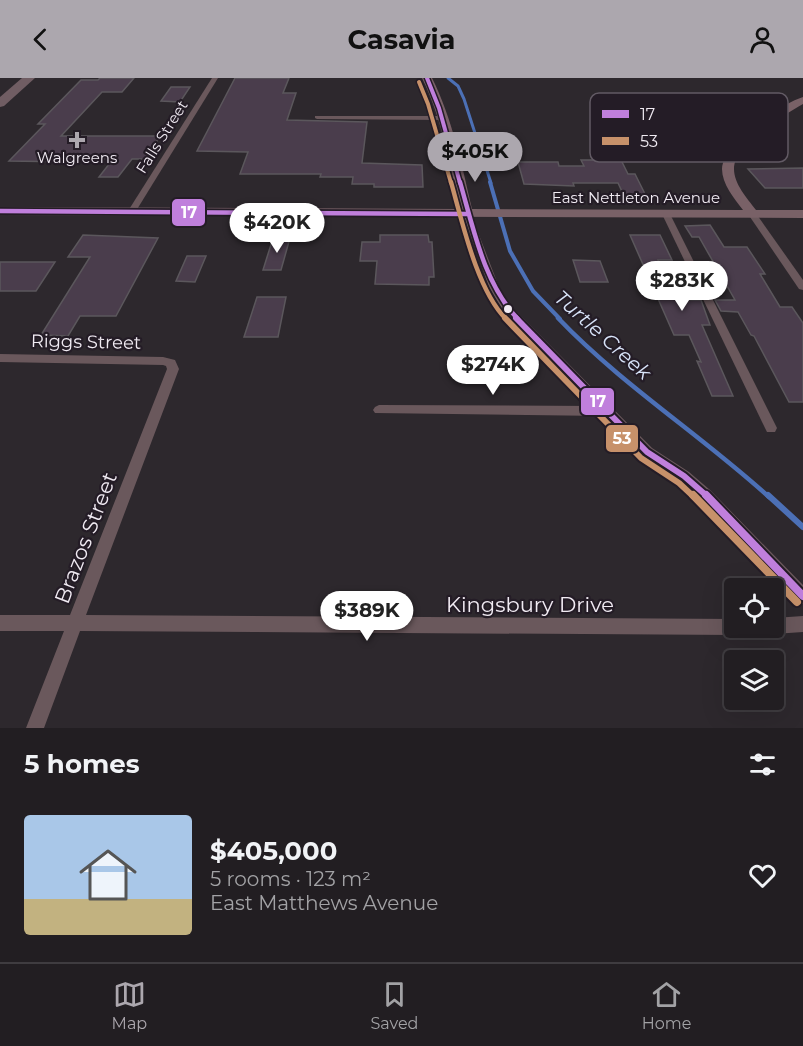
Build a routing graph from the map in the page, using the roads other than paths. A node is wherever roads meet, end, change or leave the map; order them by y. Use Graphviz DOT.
graph roads {
  1 [pos="28,78"];
  2 [pos="215,78"];
  3 [pos="427,78"];
  4 [pos="803,100"];
  5 [pos="0,102"];
  6 [pos="788,109"];
  7 [pos="317,117"];
  8 [pos="442,118"];
  9 [pos="729,162"];
  10 [pos="0,211"];
  11 [pos="132,211"];
  12 [pos="467,214"];
  13 [pos="666,214"];
  14 [pos="752,214"];
  15 [pos="803,214"];
  16 [pos="803,287"];
  17 [pos="0,358"];
  18 [pos="171,363"];
  19 [pos="379,410"];
  20 [pos="607,411"];
  21 [pos="771,428"];
  22 [pos="803,596"];
  23 [pos="0,623"];
  24 [pos="76,623"];
  25 [pos="803,624"];
  26 [pos="784,625"];
  27 [pos="724,627"];
  28 [pos="36,728"];
  1 -- 5 [label="highway"];
  2 -- 11 [label="street, Falls Street"];
  3 -- 8 [label="main road"];
  4 -- 6 [label="main road"];
  7 -- 8 [label="street"];
  8 -- 12 [label="main road"];
  9 -- 14 [label="main road"];
  10 -- 11 [label="main road, East Nettleton Avenue"];
  11 -- 12 [label="main road, East Nettleton Avenue"];
  12 -- 13 [label="main road, East Nettleton Avenue"];
  12 -- 20 [label="street"];
  13 -- 14 [label="main road, East Nettleton Avenue"];
  13 -- 21 [label="street"];
  14 -- 15 [label="main road, East Nettleton Avenue"];
  14 -- 16 [label="street"];
  17 -- 18 [label="street, Riggs Street"];
  18 -- 24 [label="street, Brazos Street"];
  19 -- 20 [label="street"];
  20 -- 22 [label="street"];
  23 -- 24 [label="street, Kingsbury Drive"];
  24 -- 27 [label="street, Kingsbury Drive"];
  24 -- 28 [label="street, Brazos Street"];
  25 -- 26 [label="street"];
}
